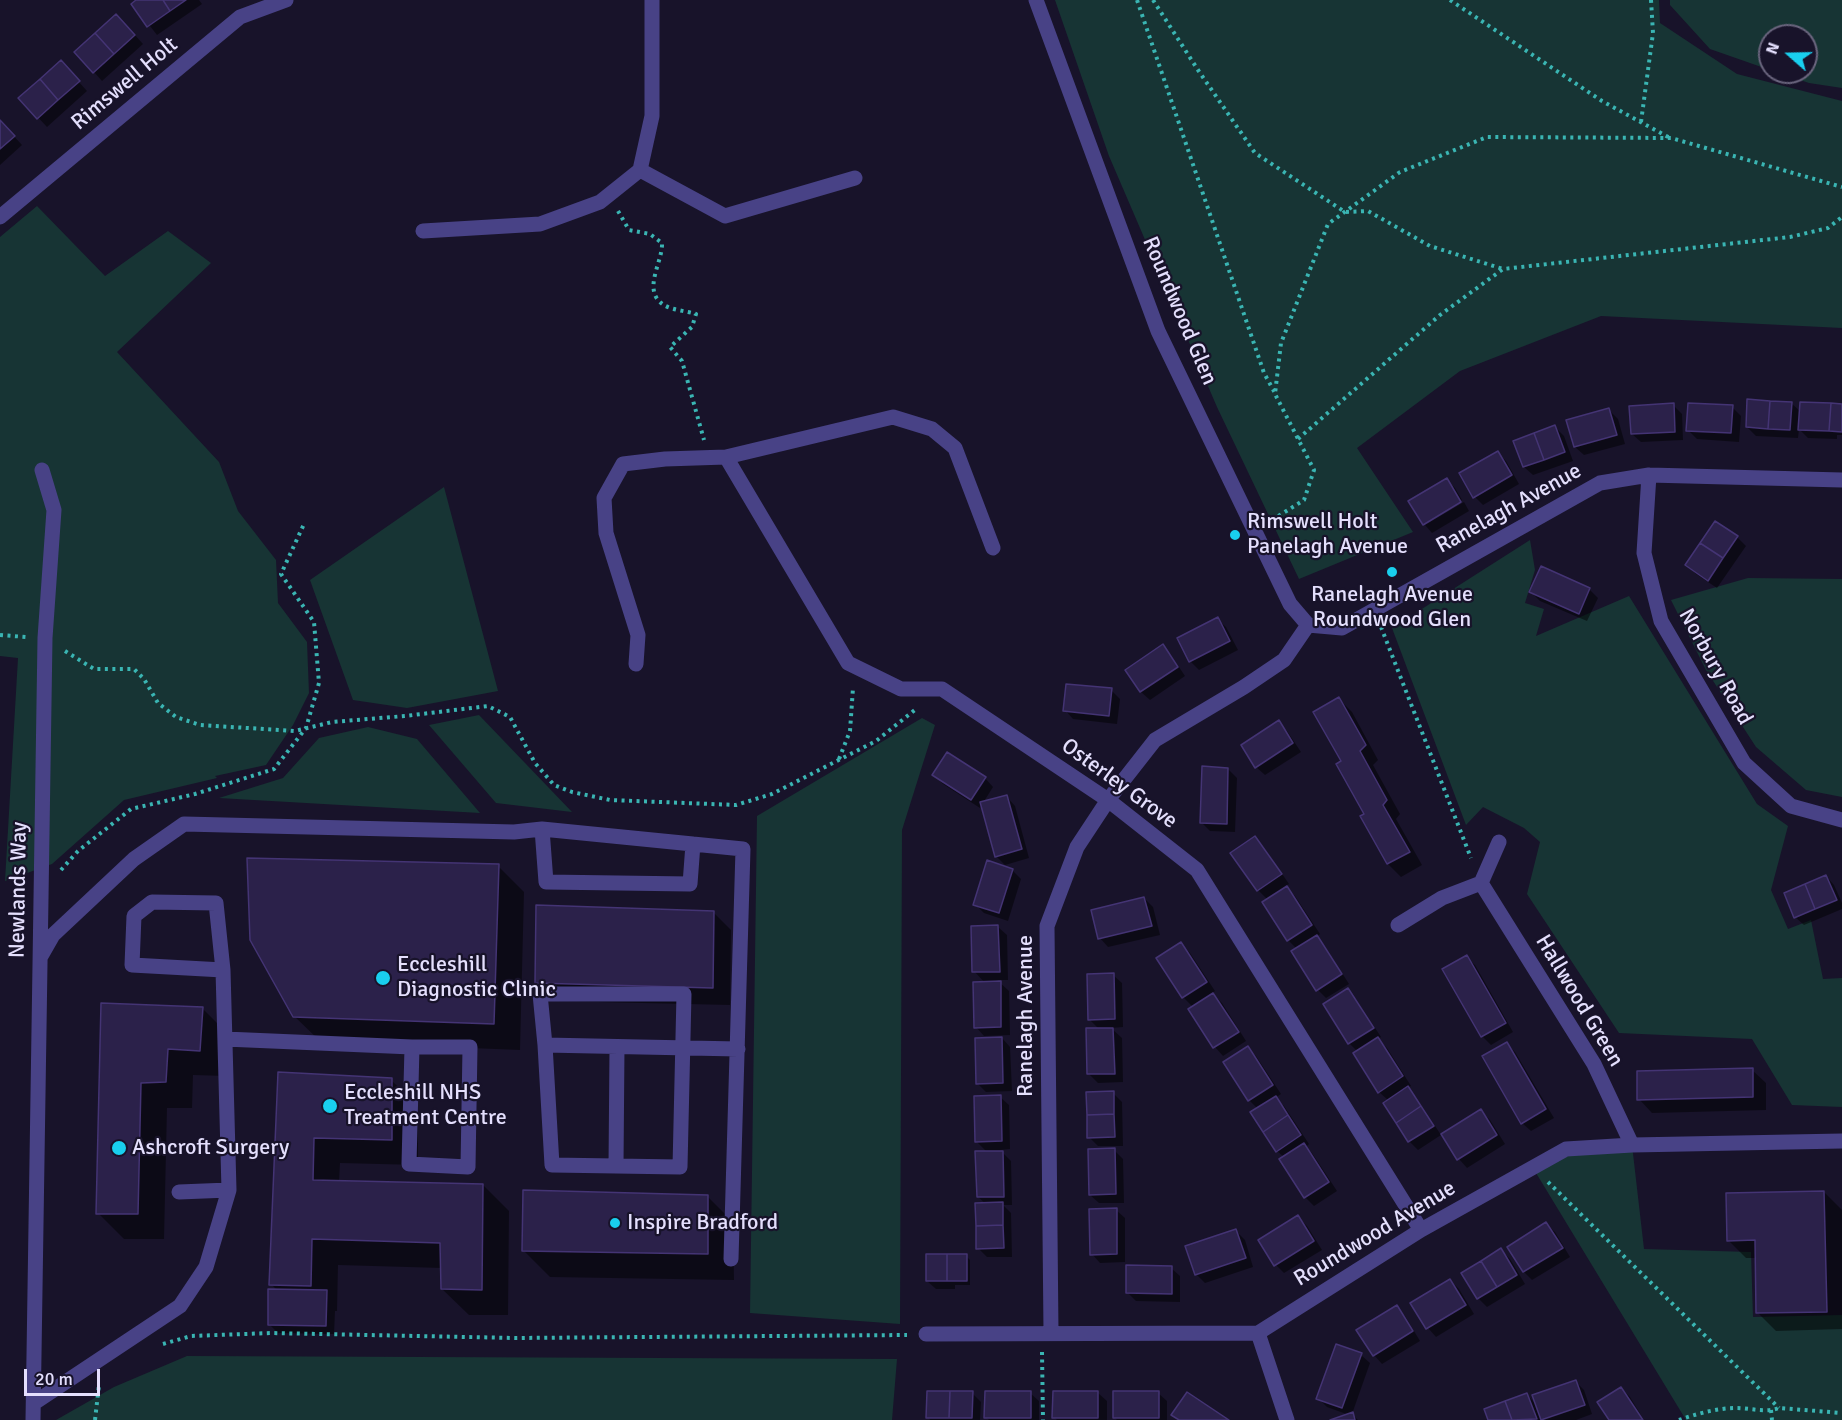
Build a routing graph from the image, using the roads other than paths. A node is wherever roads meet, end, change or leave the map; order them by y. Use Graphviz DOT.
graph roads {
  1 [pos="286,0"];
  2 [pos="652,0"];
  3 [pos="1036,0"];
  4 [pos="640,170"];
  5 [pos="855,178"];
  6 [pos="0,217"];
  7 [pos="423,231"];
  8 [pos="726,458"];
  9 [pos="42,470"];
  10 [pos="1649,475"];
  11 [pos="1842,480"];
  12 [pos="993,549"];
  13 [pos="1308,625"];
  14 [pos="636,664"];
  15 [pos="1108,800"];
  16 [pos="1842,820"];
  17 [pos="542,829"];
  18 [pos="1499,842"];
  19 [pos="693,844"];
  20 [pos="1481,884"];
  21 [pos="1398,925"];
  22 [pos="41,956"];
  23 [pos="223,970"];
  24 [pos="225,1039"];
  25 [pos="545,1045"];
  26 [pos="412,1047"];
  27 [pos="617,1047"];
  28 [pos="683,1048"];
  29 [pos="738,1049"];
  30 [pos="1842,1141"];
  31 [pos="1632,1145"];
  32 [pos="616,1166"];
  33 [pos="229,1190"];
  34 [pos="179,1192"];
  35 [pos="1421,1230"];
  36 [pos="732,1259"];
  37 [pos="1046,1333"];
  38 [pos="1258,1333"];
  39 [pos="926,1334"];
  40 [pos="34,1403"];
  41 [pos="33,1420"];
  42 [pos="1287,1420"];
  1 -- 6 [label="street, Rimswell Holt"];
  2 -- 4 [label="street"];
  3 -- 13 [label="street, Roundwood Glen"];
  4 -- 5 [label="street"];
  4 -- 7 [label="street"];
  8 -- 12 [label="street"];
  8 -- 14 [label="street"];
  8 -- 15 [label="street, Osterley Grove"];
  9 -- 22 [label="street, Newlands Way"];
  10 -- 11 [label="street, Ranelagh Avenue"];
  10 -- 13 [label="street, Ranelagh Avenue"];
  10 -- 16 [label="street, Norbury Road"];
  13 -- 15 [label="street, Ranelagh Avenue"];
  15 -- 35 [label="street, Osterley Grove"];
  15 -- 37 [label="street, Ranelagh Avenue"];
  17 -- 19 [label="street"];
  17 -- 19 [label="street"];
  17 -- 22 [label="street"];
  18 -- 20 [label="street"];
  19 -- 29 [label="street"];
  20 -- 21 [label="street"];
  20 -- 31 [label="street, Hallwood Green"];
  22 -- 40 [label="street, Newlands Way"];
  23 -- 23 [label="street"];
  23 -- 24 [label="street"];
  24 -- 26 [label="street"];
  24 -- 33 [label="street"];
  25 -- 27 [label="street"];
  25 -- 28 [label="street"];
  25 -- 32 [label="street"];
  26 -- 26 [label="street"];
  27 -- 28 [label="street"];
  27 -- 32 [label="street"];
  28 -- 29 [label="street"];
  28 -- 32 [label="street"];
  29 -- 36 [label="street"];
  30 -- 31 [label="street, Roundwood Avenue"];
  31 -- 35 [label="street, Roundwood Avenue"];
  33 -- 34 [label="street"];
  33 -- 40 [label="street"];
  35 -- 38 [label="street, Roundwood Avenue"];
  37 -- 38 [label="street"];
  37 -- 39 [label="street"];
  38 -- 42 [label="street"];
  40 -- 41 [label="street, Newlands Way"];
}
